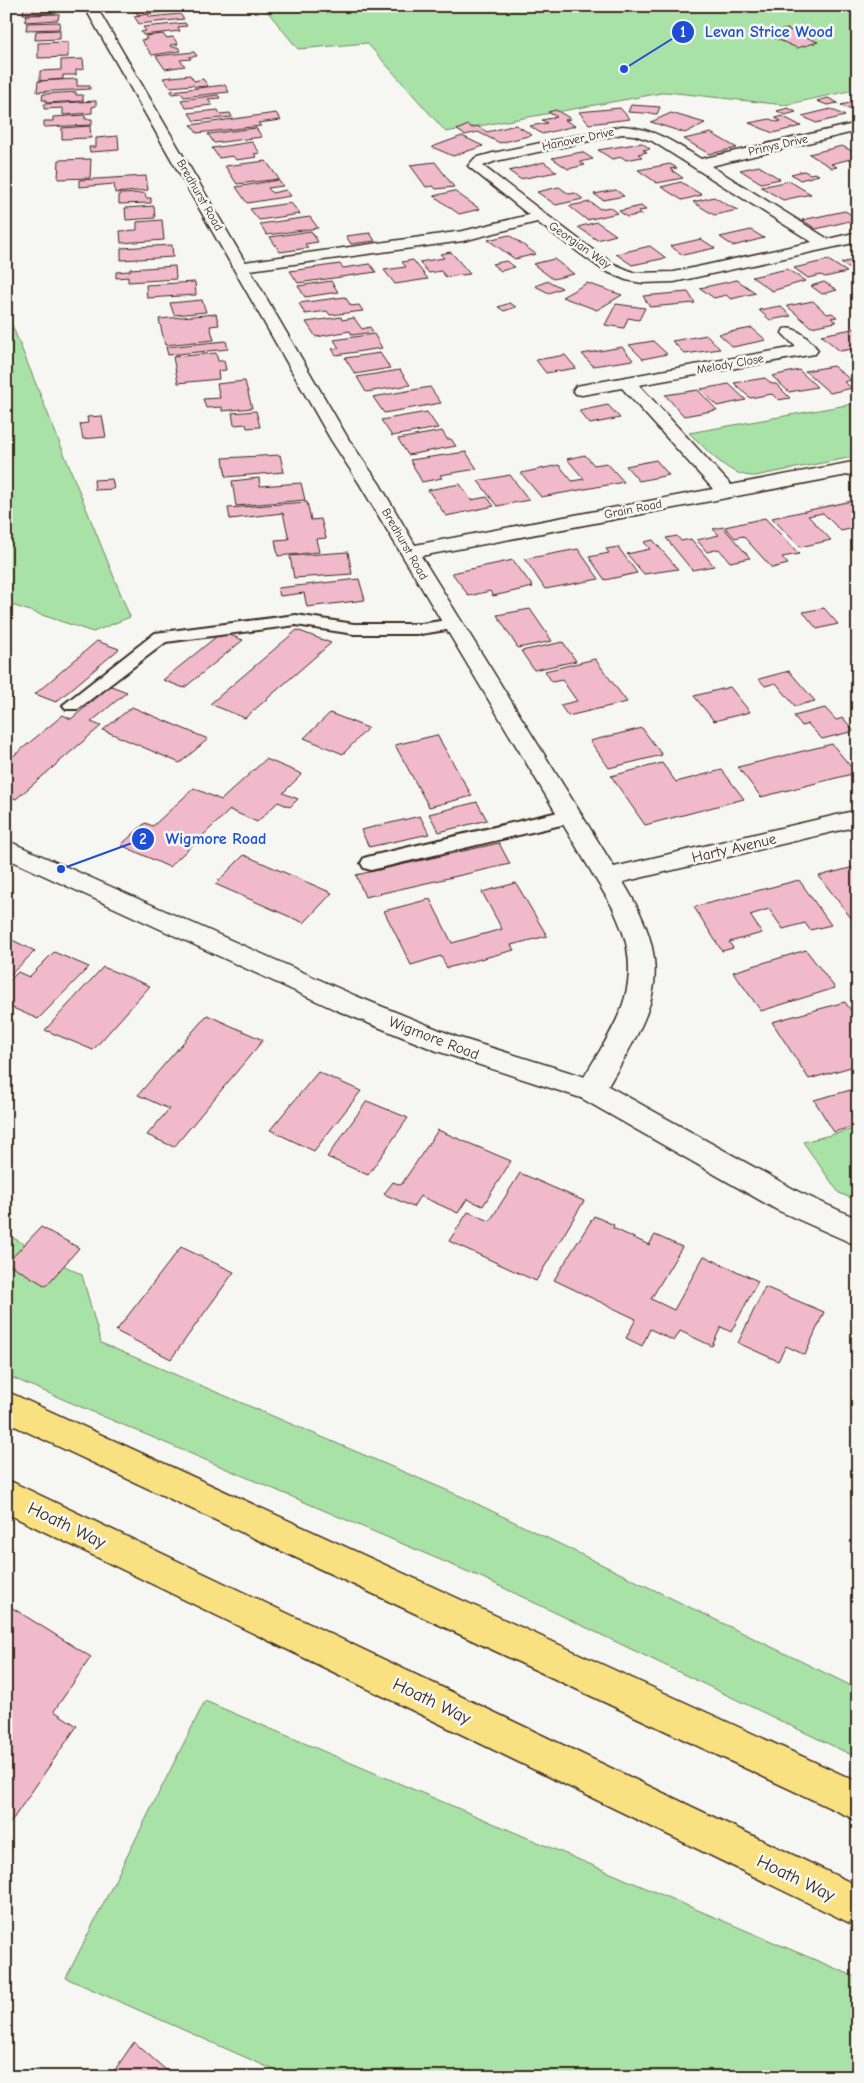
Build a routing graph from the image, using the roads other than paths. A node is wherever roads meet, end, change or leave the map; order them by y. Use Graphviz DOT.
graph roads {
  1 [pos="90,6"];
  2 [pos="858,127"];
  3 [pos="699,164"];
  4 [pos="540,217"];
  5 [pos="858,237"];
  6 [pos="825,244"];
  7 [pos="241,267"];
  8 [pos="790,333"];
  9 [pos="627,383"];
  10 [pos="582,390"];
  11 [pos="858,467"];
  12 [pos="726,491"];
  13 [pos="409,552"];
  14 [pos="453,624"];
  15 [pos="72,705"];
  16 [pos="571,816"];
  17 [pos="858,818"];
  18 [pos="6,848"];
  19 [pos="371,863"];
  20 [pos="609,878"];
  21 [pos="591,1090"];
  22 [pos="858,1233"];
  23 [pos="6,1406"];
  24 [pos="6,1495"];
  25 [pos="858,1802"];
  26 [pos="858,1907"];
  1 -- 7 [label="street, Bredhurst Road"];
  2 -- 3 [label="street, Prinys Drive"];
  3 -- 4 [label="street, Hanover Drive"];
  3 -- 6 [label="street, Hanover Drive"];
  4 -- 6 [label="street, Georgian Way"];
  4 -- 7 [label="street, Georgian Way"];
  5 -- 6 [label="street, Georgian Way"];
  7 -- 13 [label="street, Bredhurst Road"];
  8 -- 9 [label="street, Melody Close"];
  9 -- 10 [label="street, Melody Close"];
  9 -- 12 [label="street"];
  11 -- 12 [label="street, Grain Road"];
  12 -- 13 [label="street, Grain Road"];
  13 -- 14 [label="street, Bredhurst Road"];
  14 -- 15 [label="lane"];
  14 -- 16 [label="street, Bredhurst Road"];
  16 -- 19 [label="lane"];
  16 -- 20 [label="street, Bredhurst Road"];
  17 -- 20 [label="street, Harty Avenue"];
  18 -- 21 [label="street, Wigmore Road"];
  20 -- 21 [label="street, Bredhurst Road"];
  21 -- 22 [label="street, Wigmore Road"];
  23 -- 25 [label="main road"];
  24 -- 26 [label="main road, Hoath Way"];
}
